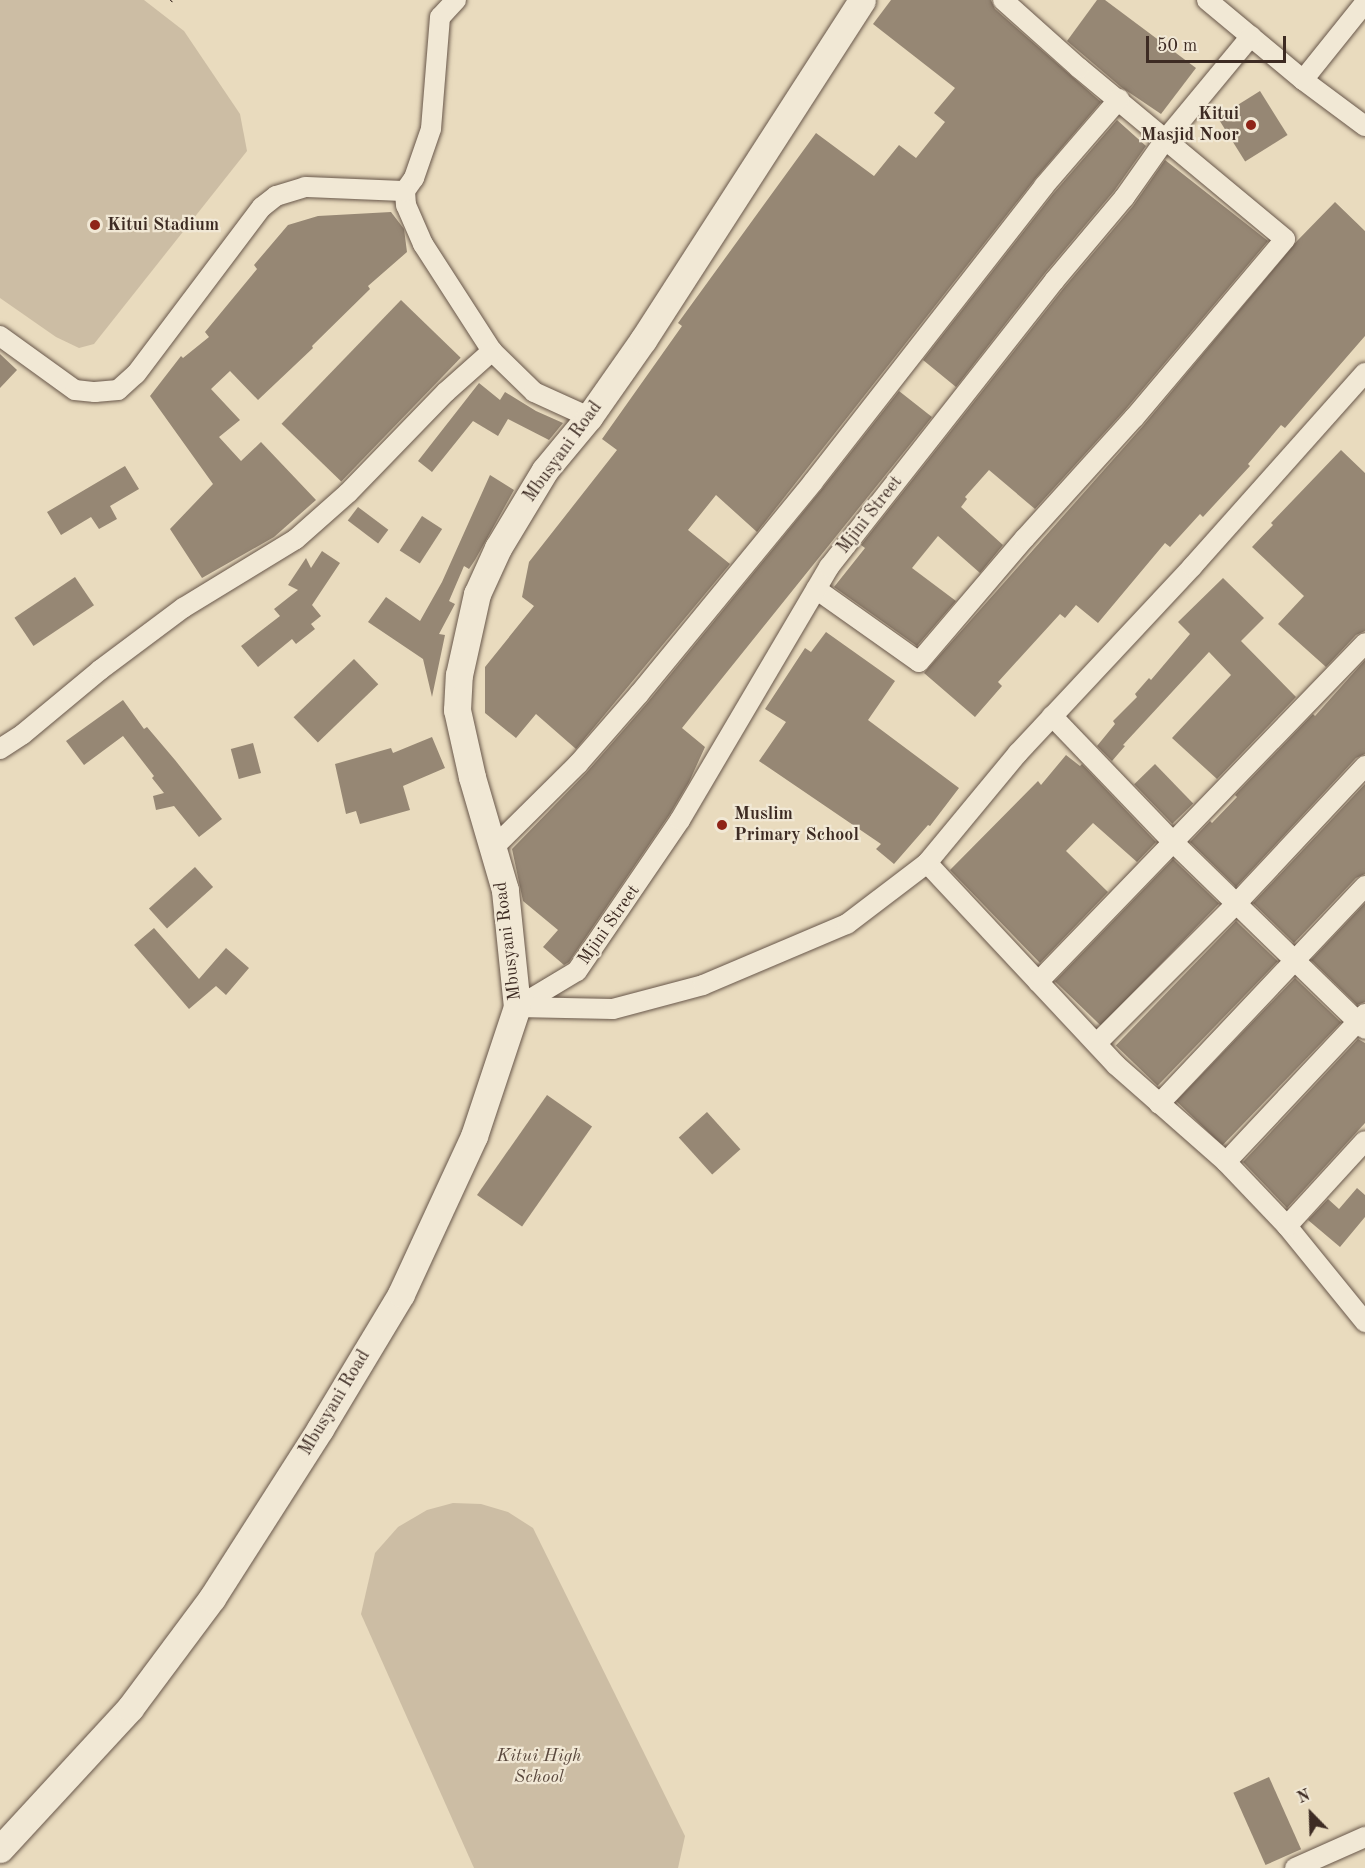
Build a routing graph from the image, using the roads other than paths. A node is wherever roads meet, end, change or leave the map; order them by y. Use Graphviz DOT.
graph roads {
  1 [pos="456,0"];
  2 [pos="862,0"];
  3 [pos="1003,0"];
  4 [pos="1207,0"];
  5 [pos="1365,3"];
  6 [pos="1251,36"];
  7 [pos="1303,80"];
  8 [pos="1119,99"];
  9 [pos="1365,126"];
  10 [pos="1165,140"];
  11 [pos="405,191"];
  12 [pos="0,336"];
  13 [pos="492,351"];
  14 [pos="1365,373"];
  15 [pos="589,417"];
  16 [pos="816,589"];
  17 [pos="1365,643"];
  18 [pos="1052,716"];
  19 [pos="0,749"];
  20 [pos="1365,766"];
  21 [pos="1173,842"];
  22 [pos="493,848"];
  23 [pos="927,863"];
  24 [pos="1365,886"];
  25 [pos="1236,904"];
  26 [pos="1295,959"];
  27 [pos="1038,982"];
  28 [pos="517,1006"];
  29 [pos="1362,1022"];
  30 [pos="1096,1044"];
  31 [pos="1159,1104"];
  32 [pos="1365,1141"];
  33 [pos="1226,1162"];
  34 [pos="1287,1226"];
  35 [pos="1365,1322"];
  36 [pos="1365,1837"];
  37 [pos="0,1849"];
  38 [pos="1296,1868"];
  1 -- 11 [label="street"];
  2 -- 15 [label="street, Mbusyani Road"];
  3 -- 8 [label="street"];
  4 -- 6 [label="street"];
  5 -- 7 [label="street"];
  6 -- 7 [label="street"];
  6 -- 10 [label="street, Mjini Street"];
  7 -- 9 [label="street"];
  8 -- 10 [label="street"];
  8 -- 22 [label="street"];
  10 -- 16 [label="street, Mjini Street"];
  10 -- 16 [label="street"];
  11 -- 12 [label="street"];
  11 -- 13 [label="street"];
  13 -- 15 [label="street"];
  13 -- 19 [label="street"];
  14 -- 18 [label="street"];
  15 -- 22 [label="street, Mbusyani Road"];
  16 -- 28 [label="street, Mjini Street"];
  17 -- 21 [label="street"];
  18 -- 21 [label="street"];
  18 -- 23 [label="street"];
  20 -- 25 [label="street"];
  21 -- 25 [label="street"];
  21 -- 27 [label="street"];
  22 -- 28 [label="street, Mbusyani Road"];
  23 -- 27 [label="street"];
  23 -- 28 [label="street"];
  24 -- 26 [label="street"];
  25 -- 26 [label="street"];
  25 -- 30 [label="street"];
  26 -- 29 [label="street"];
  26 -- 31 [label="street"];
  27 -- 30 [label="street"];
  28 -- 37 [label="street, Mbusyani Road"];
  29 -- 33 [label="street"];
  30 -- 31 [label="street"];
  31 -- 33 [label="street"];
  32 -- 34 [label="street"];
  33 -- 34 [label="street"];
  34 -- 35 [label="street"];
  36 -- 38 [label="street"];
}
